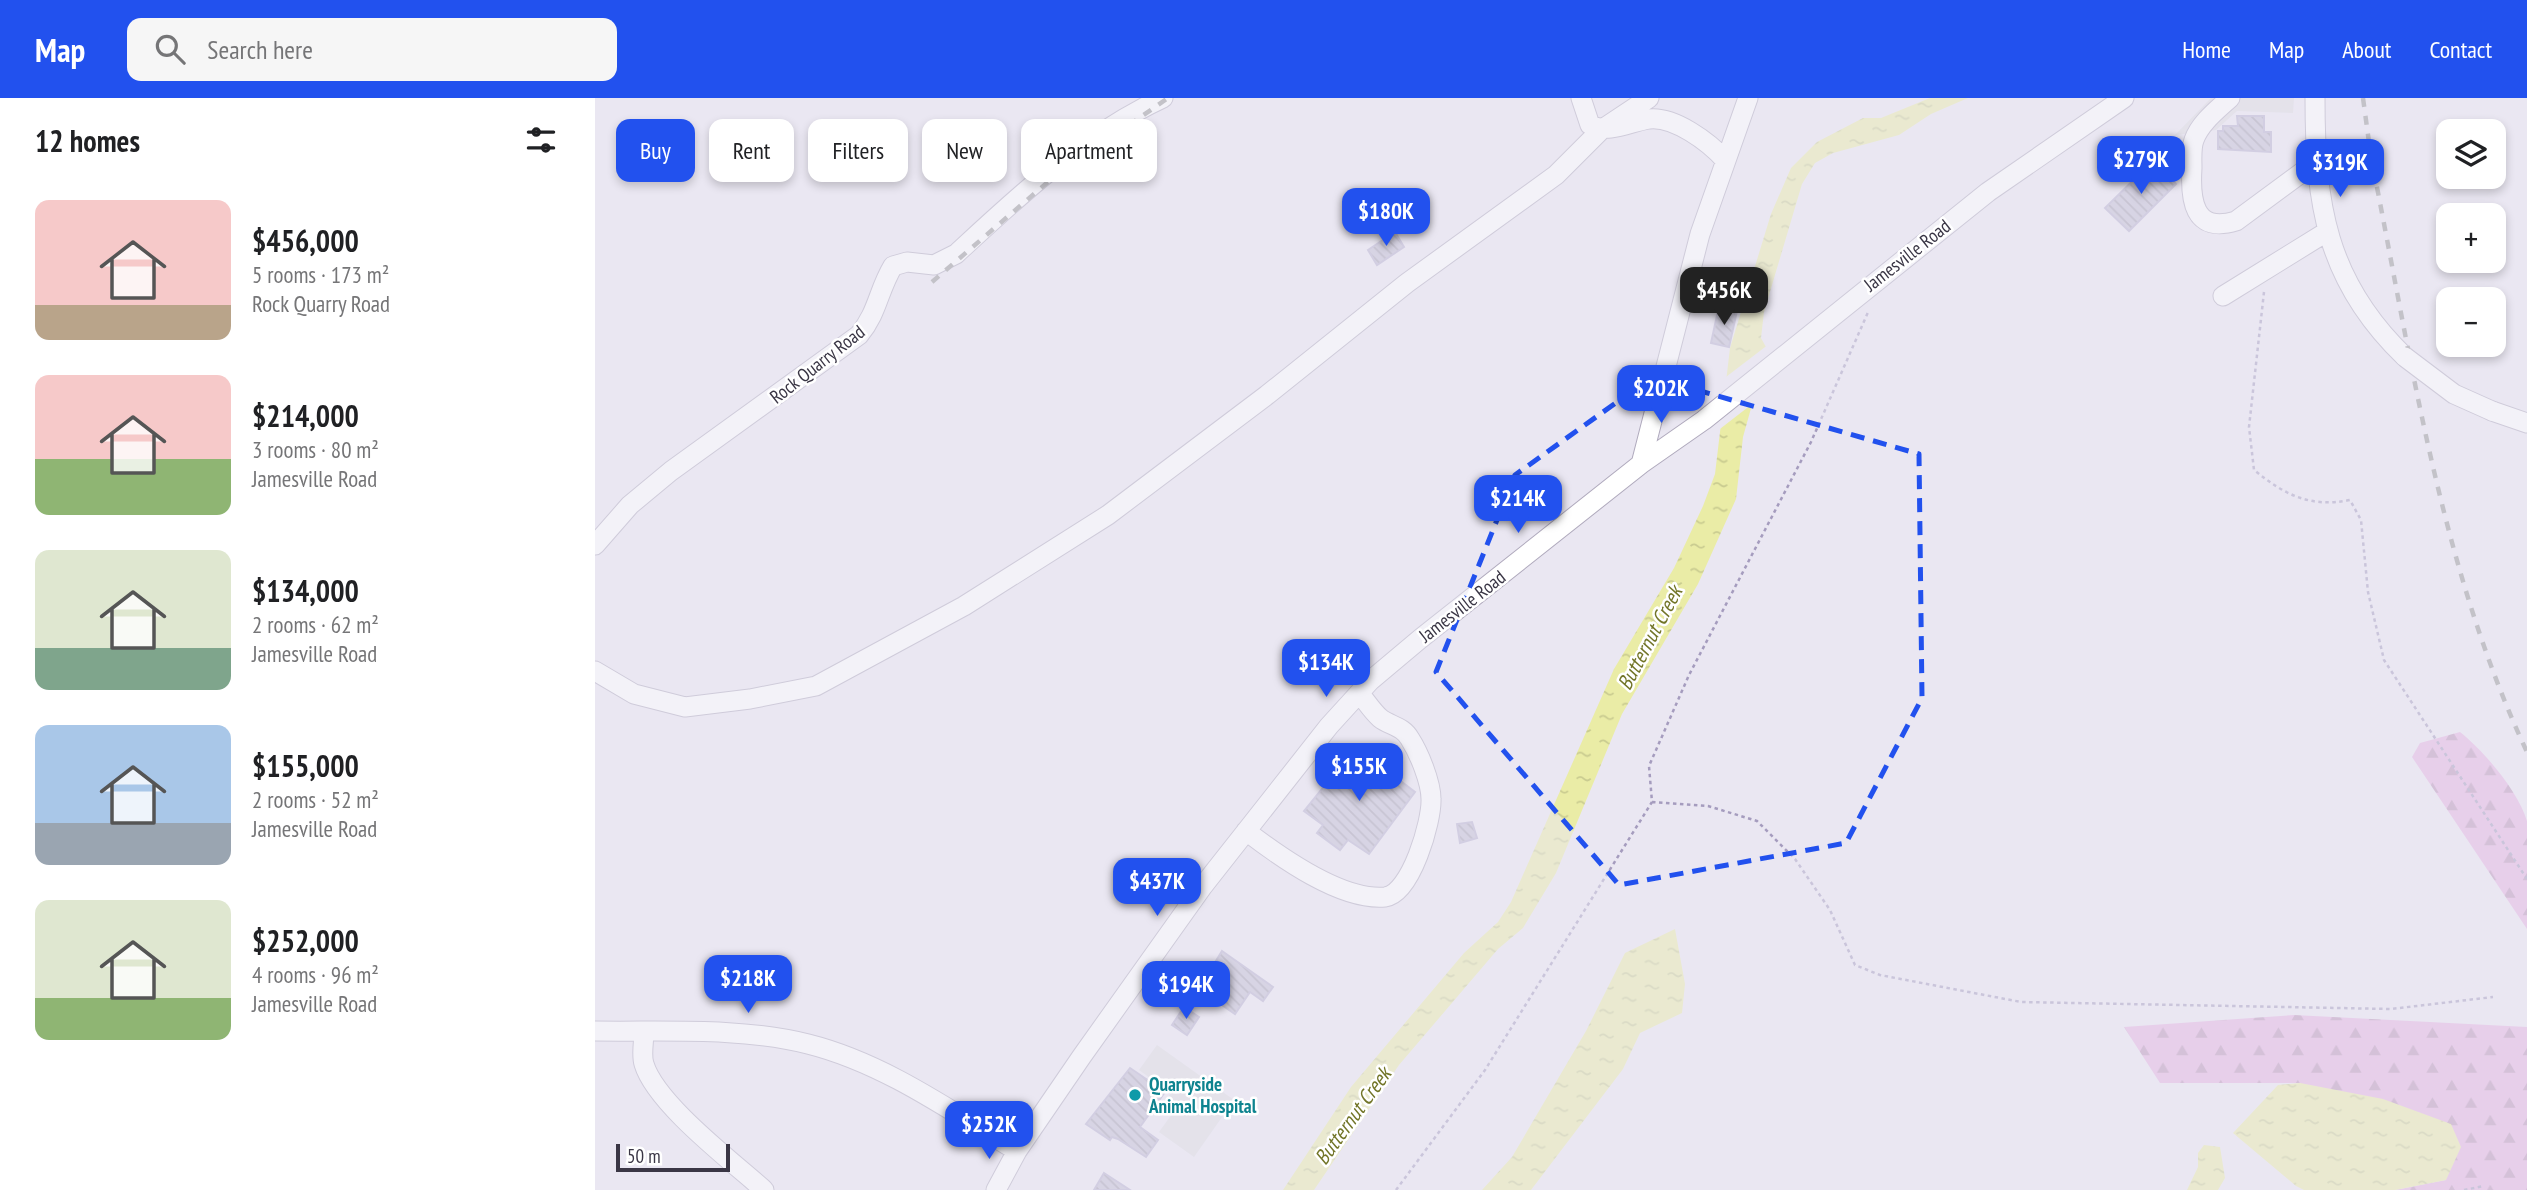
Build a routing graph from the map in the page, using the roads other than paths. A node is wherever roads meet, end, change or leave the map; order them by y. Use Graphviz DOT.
graph roads {
  1 [pos="1163,98"];
  2 [pos="1581,98"];
  3 [pos="1649,98"];
  4 [pos="1748,98"];
  5 [pos="2124,98"];
  6 [pos="2230,98"];
  7 [pos="2315,98"];
  8 [pos="1601,130"];
  9 [pos="1725,160"];
  10 [pos="2316,162"];
  11 [pos="2328,231"];
  12 [pos="2223,296"];
  13 [pos="2527,423"];
  14 [pos="1641,464"];
  15 [pos="595,545"];
  16 [pos="595,671"];
  17 [pos="1359,693"];
  18 [pos="1246,831"];
  19 [pos="595,1031"];
  20 [pos="644,1032"];
  21 [pos="1017,1151"];
  22 [pos="764,1190"];
  23 [pos="996,1190"];
  1 -- 15 [label="street, Rock Quarry Road"];
  2 -- 8 [label="street"];
  3 -- 8 [label="street"];
  4 -- 9 [label="street"];
  5 -- 14 [label="street, Jamesville Road"];
  6 -- 10 [label="street"];
  7 -- 10 [label="street"];
  8 -- 9 [label="street"];
  8 -- 16 [label="street"];
  9 -- 14 [label="street"];
  10 -- 11 [label="street"];
  11 -- 12 [label="street"];
  11 -- 13 [label="street, bridge"];
  14 -- 17 [label="street, Jamesville Road"];
  17 -- 18 [label="street, Jamesville Road"];
  17 -- 18 [label="street"];
  18 -- 21 [label="street, Jamesville Road"];
  19 -- 20 [label="street"];
  20 -- 21 [label="street"];
  20 -- 22 [label="street"];
  21 -- 23 [label="street, Jamesville Road"];
}
